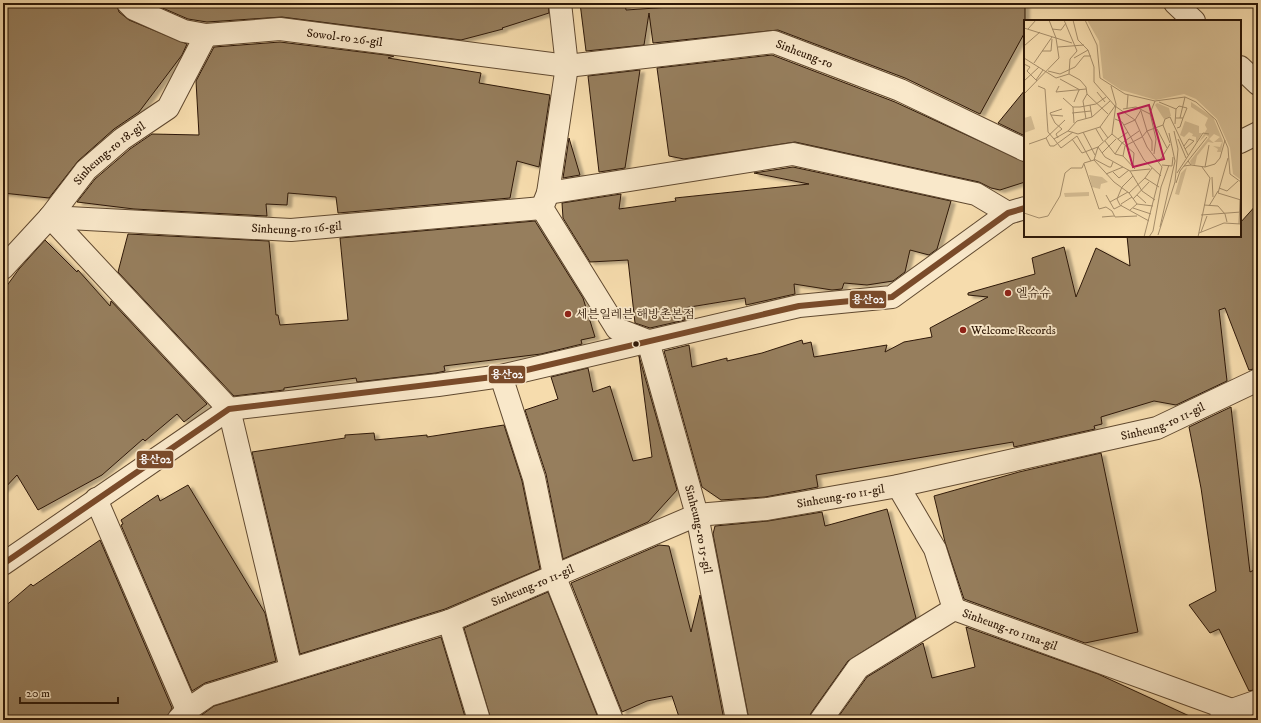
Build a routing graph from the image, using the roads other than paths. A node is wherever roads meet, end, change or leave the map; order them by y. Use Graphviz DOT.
graph roads {
  1 [pos="128,3"];
  2 [pos="560,3"];
  3 [pos="1175,3"];
  4 [pos="1193,20"];
  5 [pos="206,35"];
  6 [pos="567,66"];
  7 [pos="1241,68"];
  8 [pos="1258,84"];
  9 [pos="1258,133"];
  10 [pos="1241,142"];
  11 [pos="1024,150"];
  12 [pos="545,200"];
  13 [pos="1017,211"];
  14 [pos="50,217"];
  15 [pos="3,268"];
  16 [pos="648,341"];
  17 [pos="501,376"];
  18 [pos="1258,380"];
  19 [pos="229,408"];
  20 [pos="898,486"];
  21 [pos="96,499"];
  22 [pos="697,515"];
  23 [pos="3,564"];
  24 [pos="554,575"];
  25 [pos="954,609"];
  26 [pos="449,621"];
  27 [pos="291,669"];
  28 [pos="1258,701"];
  29 [pos="182,715"];
  30 [pos="1225,715"];
  31 [pos="479,720"];
  32 [pos="612,720"];
  33 [pos="737,720"];
  34 [pos="821,720"];
  1 -- 5 [label="street, Sowol-ro 26-gil"];
  2 -- 6 [label="street"];
  3 -- 4 [label="street"];
  5 -- 6 [label="street, Sowol-ro 26-gil"];
  5 -- 14 [label="street, Sinheung-ro 18-gil"];
  6 -- 11 [label="street, Sinheung-ro"];
  6 -- 12 [label="street"];
  7 -- 8 [label="street"];
  9 -- 10 [label="street"];
  12 -- 13 [label="street"];
  12 -- 14 [label="street, Sinheung-ro 16-gil"];
  12 -- 16 [label="street"];
  13 -- 16 [label="street"];
  14 -- 15 [label="street, Sinheung-ro 18-gil"];
  14 -- 19 [label="street"];
  16 -- 17 [label="street"];
  16 -- 22 [label="street, Sinheung-ro 15-gil"];
  17 -- 19 [label="street"];
  17 -- 24 [label="street"];
  18 -- 20 [label="street, Sinheung-ro 11-gil"];
  19 -- 21 [label="street"];
  19 -- 27 [label="street"];
  20 -- 22 [label="street, Sinheung-ro 11-gil"];
  20 -- 25 [label="street, Sinheung-ro 11-gil"];
  21 -- 23 [label="street"];
  21 -- 29 [label="street"];
  22 -- 24 [label="street, Sinheung-ro 11-gil"];
  22 -- 33 [label="street, Sinheung-ro 15-gil"];
  24 -- 26 [label="street, Sinheung-ro 11-gil"];
  24 -- 32 [label="street"];
  25 -- 30 [label="street, Sinheung-ro 11na-gil"];
  25 -- 34 [label="street, Sinheung-ro 11na-gil"];
  26 -- 27 [label="street, Sinheung-ro 11-gil"];
  26 -- 31 [label="street"];
  27 -- 29 [label="street, Sinheung-ro 11-gil"];
  28 -- 30 [label="street, Sinheung-ro 11na-gil"];
}
